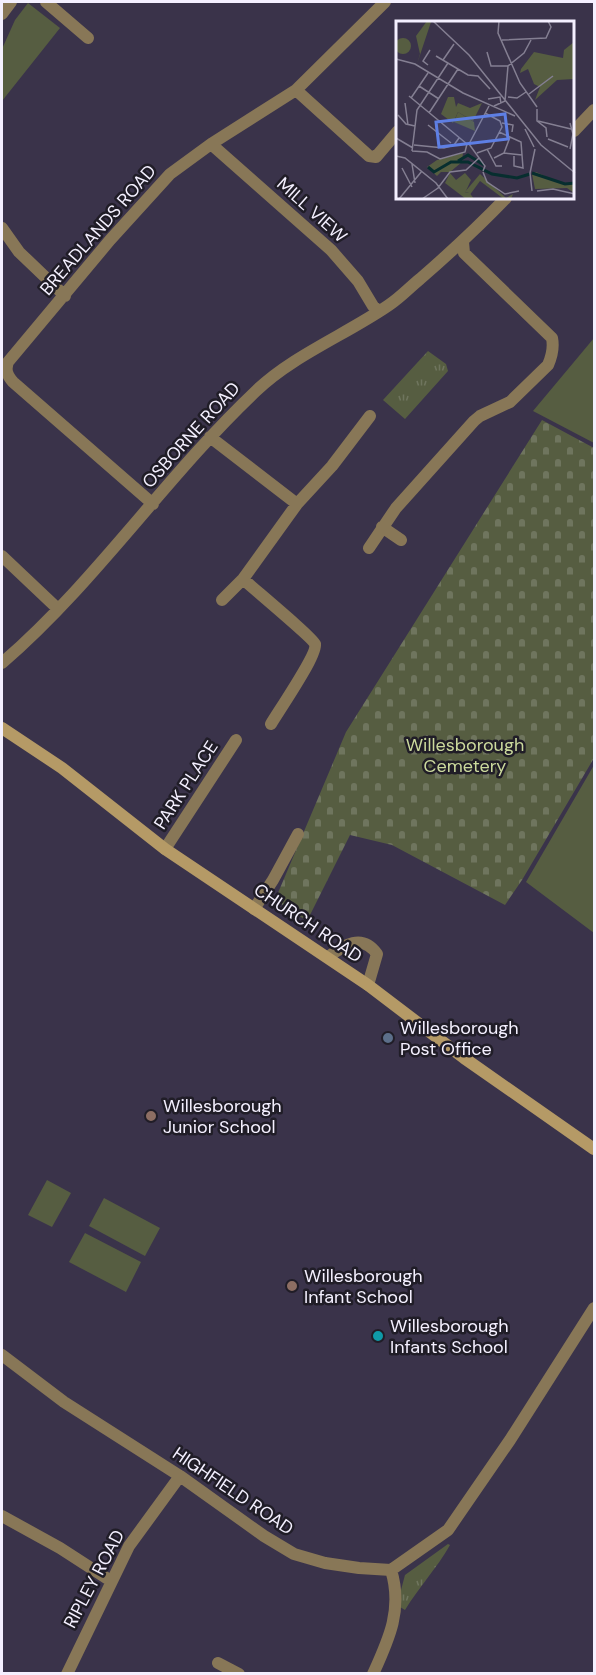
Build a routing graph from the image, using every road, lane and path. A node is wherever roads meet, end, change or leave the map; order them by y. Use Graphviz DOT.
graph roads {
  1 [pos="11,2"];
  2 [pos="46,2"];
  3 [pos="385,2"];
  4 [pos="2,14"];
  5 [pos="88,38"];
  6 [pos="296,90"];
  7 [pos="594,110"];
  8 [pos="575,129"];
  9 [pos="396,133"];
  10 [pos="211,144"];
  11 [pos="504,200"];
  12 [pos="2,228"];
  13 [pos="463,242"];
  14 [pos="65,296"];
  15 [pos="379,311"];
  16 [pos="370,416"];
  17 [pos="210,437"];
  18 [pos="153,504"];
  19 [pos="297,504"];
  20 [pos="382,527"];
  21 [pos="401,540"];
  22 [pos="369,548"];
  23 [pos="2,556"];
  24 [pos="243,579"];
  25 [pos="222,600"];
  26 [pos="58,609"];
  27 [pos="2,663"];
  28 [pos="271,724"];
  29 [pos="2,728"];
  30 [pos="236,740"];
  31 [pos="298,834"];
  32 [pos="165,849"];
  33 [pos="254,909"];
  34 [pos="328,957"];
  35 [pos="368,985"];
  36 [pos="594,1149"];
  37 [pos="594,1308"];
  38 [pos="2,1355"];
  39 [pos="180,1476"];
  40 [pos="2,1516"];
  41 [pos="391,1570"];
  42 [pos="111,1581"];
  43 [pos="218,1663"];
  44 [pos="67,1674"];
  45 [pos="239,1674"];
  46 [pos="373,1674"];
  1 -- 4 [label="street"];
  2 -- 5 [label="street"];
  3 -- 6 [label="street, BREADLANDS ROAD"];
  6 -- 9 [label="street"];
  6 -- 10 [label="street, BREADLANDS ROAD"];
  7 -- 8 [label="street"];
  10 -- 14 [label="street, BREADLANDS ROAD"];
  10 -- 15 [label="street, MILL VIEW"];
  11 -- 13 [label="street, OSBORNE ROAD"];
  12 -- 14 [label="street"];
  13 -- 15 [label="street, OSBORNE ROAD"];
  13 -- 20 [label="street"];
  14 -- 18 [label="street, BREADLANDS ROAD"];
  15 -- 17 [label="street, OSBORNE ROAD"];
  16 -- 19 [label="street"];
  17 -- 18 [label="street, OSBORNE ROAD"];
  17 -- 19 [label="street"];
  18 -- 26 [label="street, OSBORNE ROAD"];
  19 -- 24 [label="street"];
  20 -- 21 [label="street"];
  20 -- 22 [label="street"];
  23 -- 26 [label="street"];
  24 -- 25 [label="street"];
  24 -- 28 [label="street"];
  26 -- 27 [label="street, OSBORNE ROAD"];
  29 -- 32 [label="street, CHURCH ROAD"];
  30 -- 32 [label="street, PARK PLACE"];
  31 -- 33 [label="street"];
  32 -- 33 [label="street, CHURCH ROAD"];
  33 -- 34 [label="street, CHURCH ROAD"];
  34 -- 35 [label="street, CHURCH ROAD"];
  34 -- 35 [label="street"];
  35 -- 36 [label="street, CHURCH ROAD"];
  37 -- 41 [label="street"];
  38 -- 39 [label="street, HIGHFIELD ROAD"];
  39 -- 41 [label="street, HIGHFIELD ROAD"];
  39 -- 42 [label="street, RIPLEY ROAD"];
  40 -- 42 [label="street"];
  41 -- 46 [label="street"];
  42 -- 44 [label="street, RIPLEY ROAD"];
  43 -- 45 [label="street"];
}
